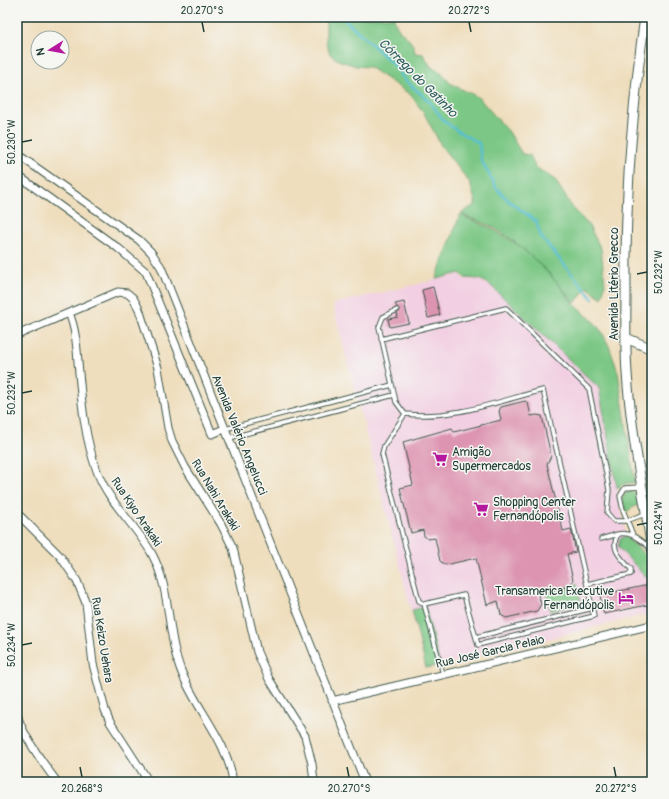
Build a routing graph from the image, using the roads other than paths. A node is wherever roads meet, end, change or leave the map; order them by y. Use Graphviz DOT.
graph roads {
  1 [pos="646,17"];
  2 [pos="17,154"];
  3 [pos="17,175"];
  4 [pos="397,310"];
  5 [pos="69,313"];
  6 [pos="17,335"];
  7 [pos="626,338"];
  8 [pos="381,339"];
  9 [pos="652,350"];
  10 [pos="392,385"];
  11 [pos="394,395"];
  12 [pos="406,414"];
  13 [pos="224,429"];
  14 [pos="228,438"];
  15 [pos="642,488"];
  16 [pos="17,513"];
  17 [pos="647,513"];
  18 [pos="628,521"];
  19 [pos="618,534"];
  20 [pos="633,535"];
  21 [pos="601,539"];
  22 [pos="652,550"];
  23 [pos="587,584"];
  24 [pos="424,604"];
  25 [pos="593,608"];
  26 [pos="652,625"];
  27 [pos="476,637"];
  28 [pos="443,674"];
  29 [pos="332,701"];
  30 [pos="17,713"];
  31 [pos="57,782"];
  32 [pos="149,782"];
  33 [pos="233,782"];
  34 [pos="314,782"];
  35 [pos="365,782"];
  1 -- 7 [label="main road, Avenida Litério Grecco"];
  2 -- 13 [label="street, Avenida Valério Angelucci"];
  3 -- 13 [label="street, Avenida Valério Angelucci"];
  4 -- 8 [label="lane"];
  5 -- 6 [label="street"];
  5 -- 33 [label="street, Rua Kiyo Arakaki"];
  5 -- 34 [label="street, Rua Nahi Arakaki"];
  7 -- 9 [label="main road"];
  7 -- 15 [label="main road, Avenida Litério Grecco"];
  8 -- 10 [label="lane"];
  8 -- 18 [label="lane"];
  10 -- 11 [label="lane"];
  10 -- 13 [label="lane"];
  11 -- 12 [label="lane"];
  11 -- 14 [label="lane"];
  12 -- 23 [label="lane"];
  12 -- 24 [label="lane"];
  13 -- 14 [label="street, Avenida Valério Angelucci"];
  14 -- 29 [label="street, Avenida Valério Angelucci"];
  15 -- 17 [label="main road, Avenida Litério Grecco"];
  15 -- 18 [label="lane"];
  16 -- 32 [label="street, Rua Keizo Uehara"];
  17 -- 18 [label="lane"];
  17 -- 22 [label="main road, Avenida Litério Grecco"];
  18 -- 20 [label="lane"];
  19 -- 20 [label="lane"];
  19 -- 21 [label="lane"];
  19 -- 23 [label="lane"];
  20 -- 22 [label="lane"];
  23 -- 25 [label="lane"];
  24 -- 27 [label="lane"];
  24 -- 28 [label="lane"];
  25 -- 27 [label="lane"];
  25 -- 27 [label="lane"];
  26 -- 28 [label="street, Rua José Garcia Pelaio"];
  28 -- 29 [label="street, Rua José Garcia Pelaio"];
  29 -- 35 [label="street, Avenida Valério Angelucci"];
  30 -- 31 [label="street"];
}
